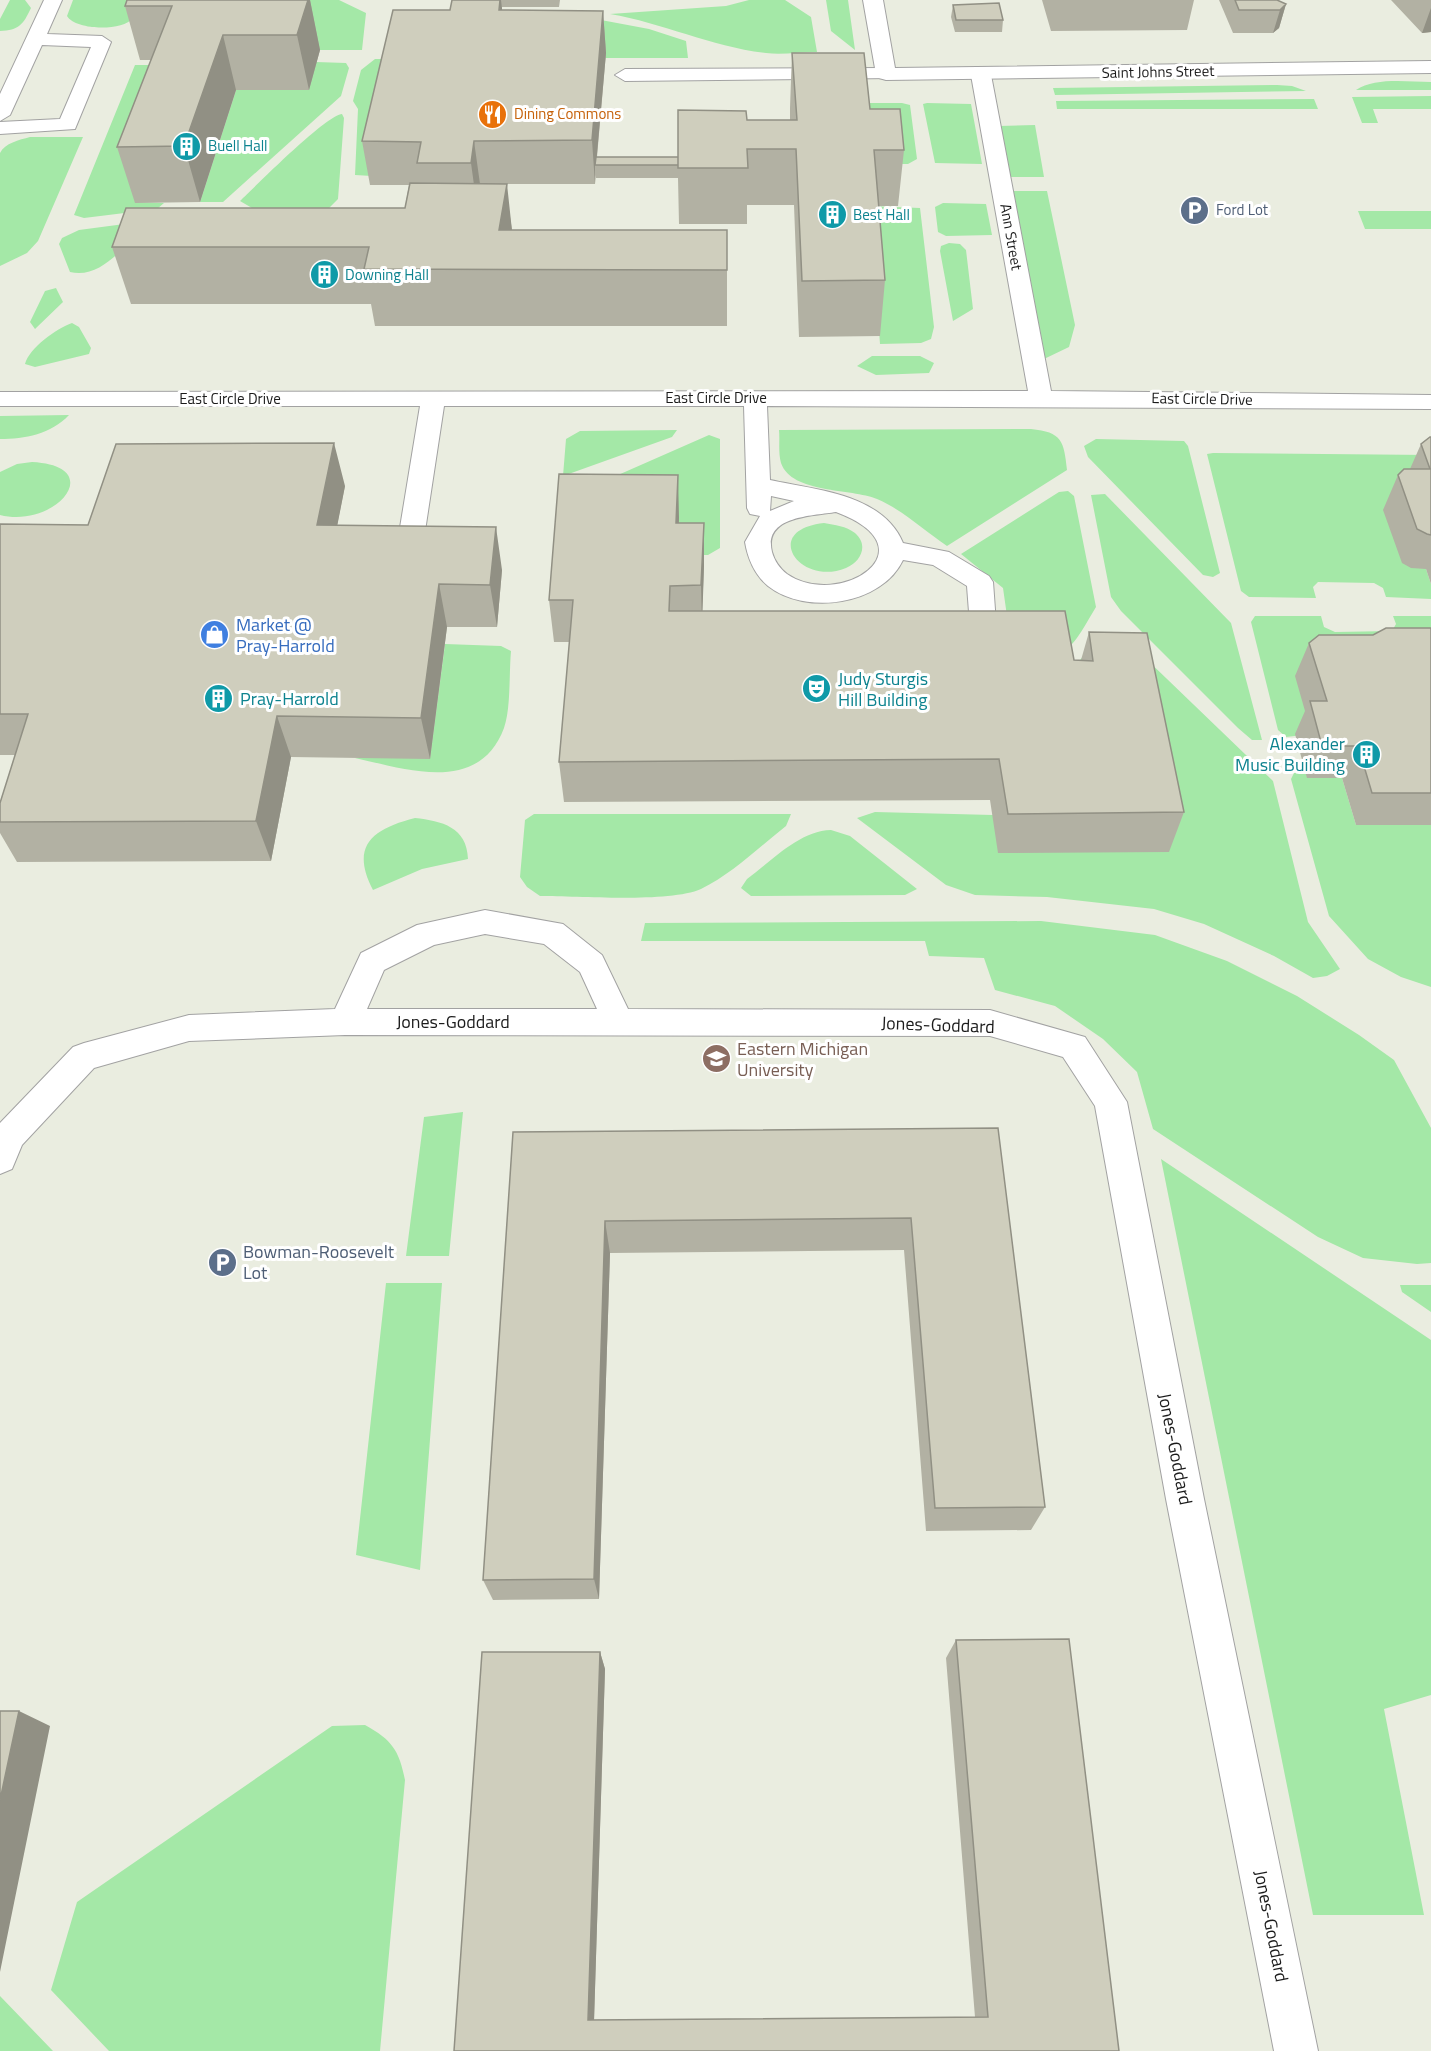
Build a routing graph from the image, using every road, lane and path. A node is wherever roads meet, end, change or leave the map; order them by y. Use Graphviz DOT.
graph roads {
  1 [pos="52,0"];
  2 [pos="873,0"];
  3 [pos="35,39"];
  4 [pos="1431,68"];
  5 [pos="886,74"];
  6 [pos="625,75"];
  7 [pos="981,75"];
  8 [pos="0,115"];
  9 [pos="0,128"];
  10 [pos="755,398"];
  11 [pos="1041,398"];
  12 [pos="0,399"];
  13 [pos="433,399"];
  14 [pos="1431,402"];
  15 [pos="759,486"];
  16 [pos="835,504"];
  17 [pos="758,536"];
  18 [pos="892,550"];
  19 [pos="407,564"];
  20 [pos="985,651"];
  21 [pos="345,1022"];
  22 [pos="619,1023"];
  23 [pos="0,1159"];
  24 [pos="1296,2051"];
  1 -- 3 [label="lane"];
  2 -- 5 [label="street"];
  3 -- 8 [label="lane"];
  3 -- 9 [label="lane"];
  4 -- 7 [label="street, Saint Johns Street"];
  5 -- 6 [label="lane"];
  5 -- 7 [label="street, Saint Johns Street"];
  7 -- 11 [label="lane, Ann Street"];
  10 -- 11 [label="lane, East Circle Drive"];
  10 -- 13 [label="lane, East Circle Drive"];
  10 -- 15 [label="lane"];
  11 -- 14 [label="lane, East Circle Drive"];
  12 -- 13 [label="lane, East Circle Drive"];
  13 -- 19 [label="lane"];
  15 -- 16 [label="lane"];
  15 -- 17 [label="lane"];
  16 -- 17 [label="lane"];
  16 -- 18 [label="lane"];
  17 -- 18 [label="lane"];
  18 -- 20 [label="lane"];
  21 -- 22 [label="lane, Jones-Goddard"];
  21 -- 22 [label="lane"];
  21 -- 23 [label="lane, Jones-Goddard"];
  22 -- 24 [label="lane, Jones-Goddard"];
}
